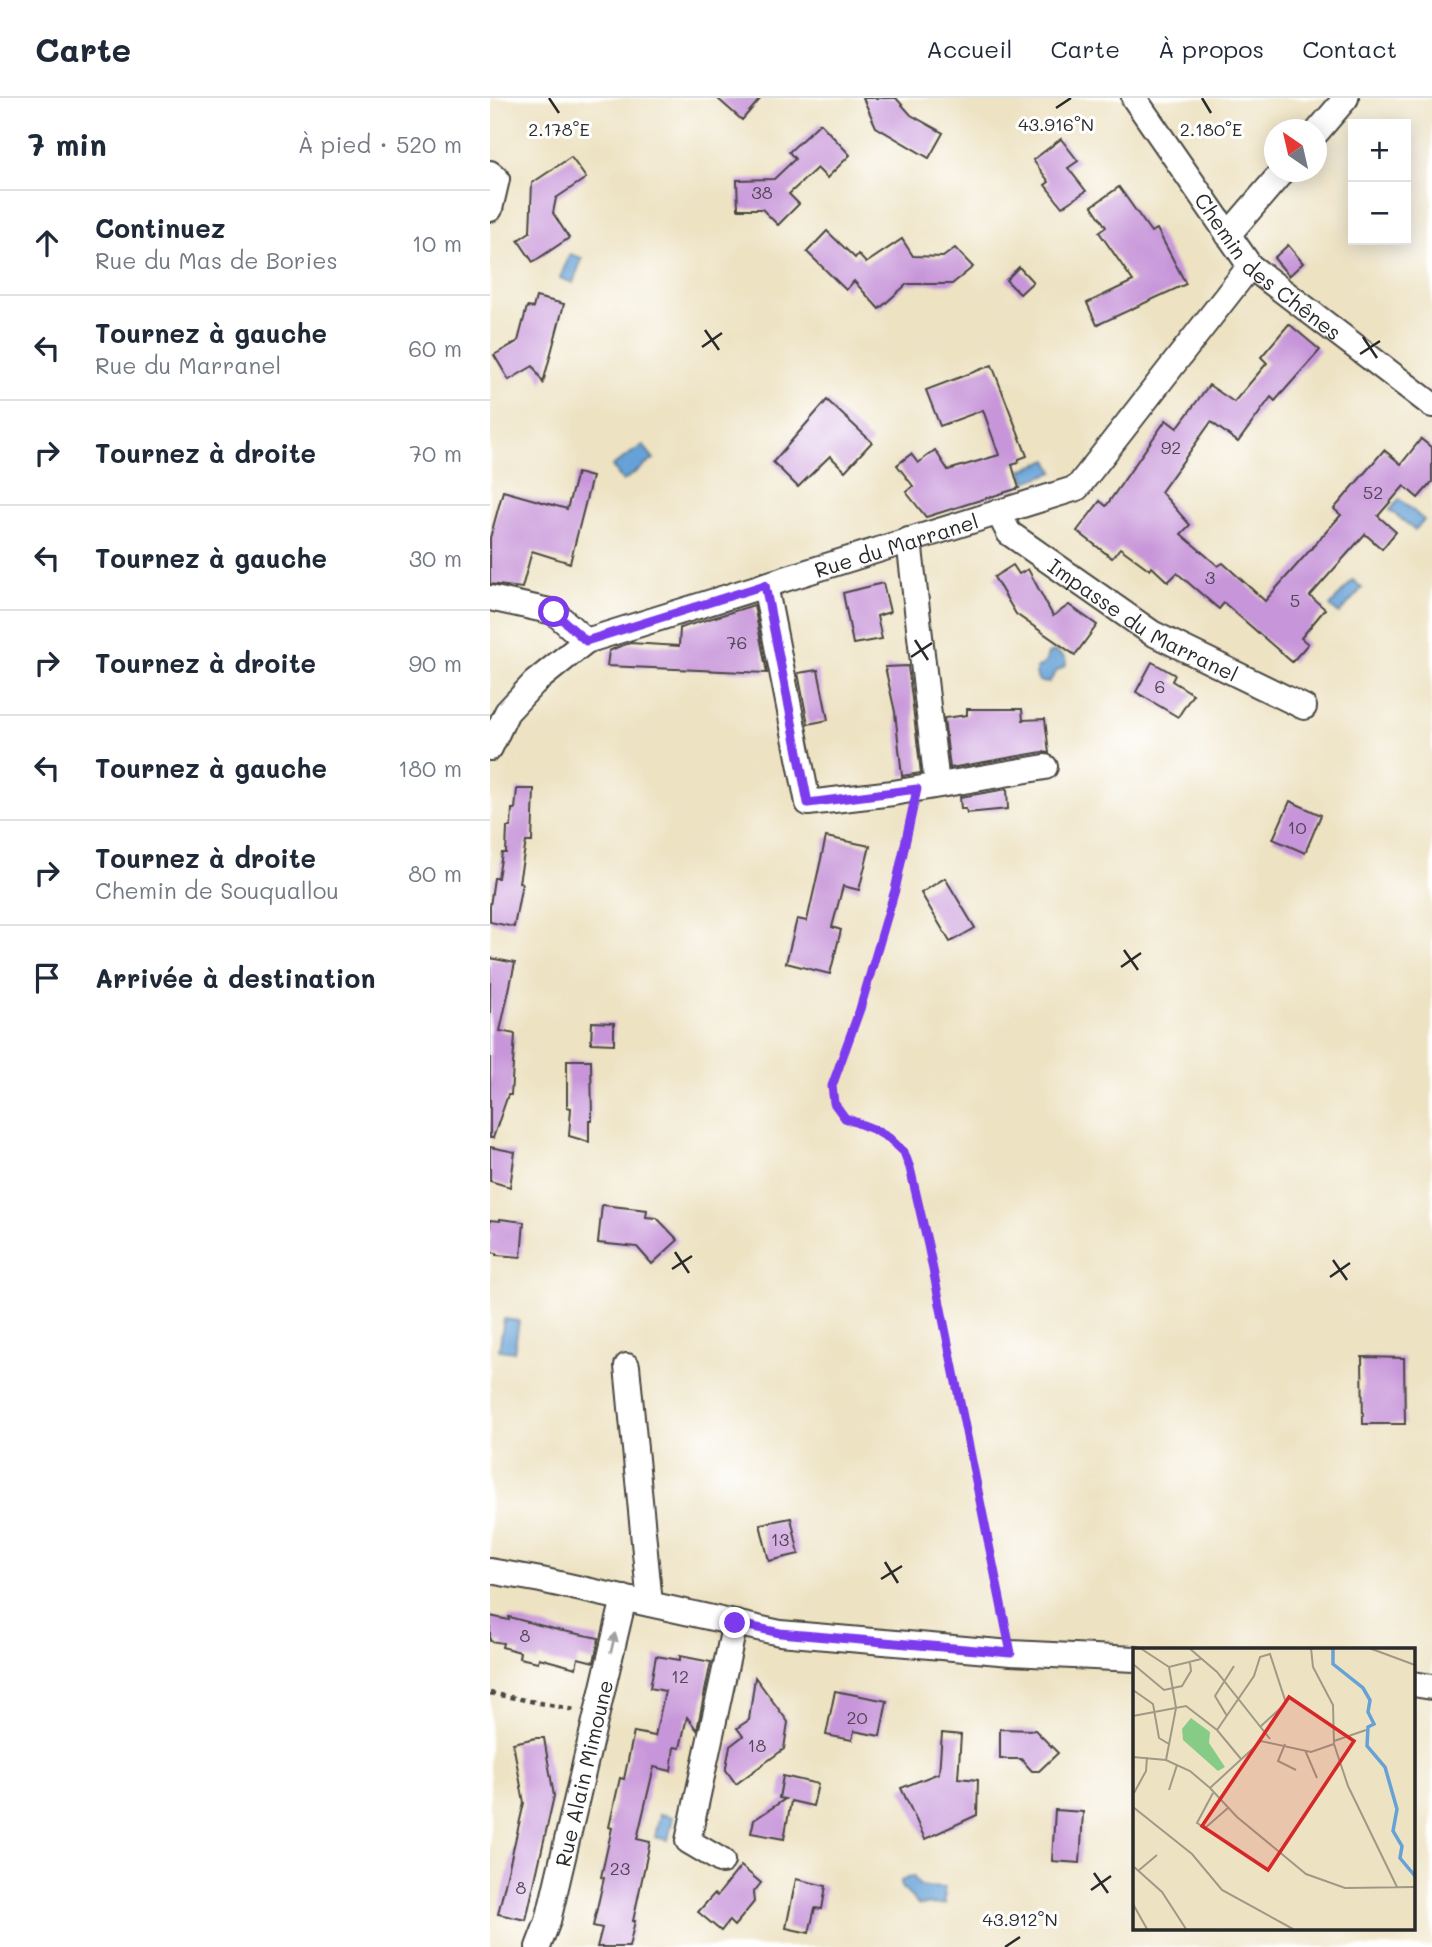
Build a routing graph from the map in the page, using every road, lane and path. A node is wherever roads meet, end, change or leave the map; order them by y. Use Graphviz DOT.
graph roads {
  1 [pos="1134,98"];
  2 [pos="1346,98"];
  3 [pos="1327,120"];
  4 [pos="490,173"];
  5 [pos="1273,182"];
  6 [pos="490,209"];
  7 [pos="1228,234"];
  8 [pos="1250,266"];
  9 [pos="1432,405"];
  10 [pos="998,512"];
  11 [pos="909,540"];
  12 [pos="765,585"];
  13 [pos="490,598"];
  14 [pos="586,641"];
  15 [pos="1304,707"];
  16 [pos="490,748"];
  17 [pos="1045,767"];
  18 [pos="927,787"];
  19 [pos="627,1366"];
  20 [pos="490,1571"];
  21 [pos="624,1598"];
  22 [pos="650,1604"];
  23 [pos="735,1623"];
  24 [pos="1011,1653"];
  25 [pos="1133,1660"];
  26 [pos="490,1693"];
  27 [pos="597,1714"];
  28 [pos="722,1861"];
  29 [pos="538,1947"];
  1 -- 7 [label="street, Chemin des Chênes"];
  2 -- 3 [label="street"];
  4 -- 6 [label="street"];
  5 -- 7 [label="street"];
  7 -- 8 [label="street, Chemin des Chênes"];
  8 -- 9 [label="street, Chemin des Chênes"];
  8 -- 10 [label="street, Rue du Marranel"];
  10 -- 11 [label="street, Rue du Marranel"];
  10 -- 15 [label="street, Impasse du Marranel"];
  11 -- 12 [label="street, Rue du Marranel"];
  11 -- 18 [label="street"];
  12 -- 14 [label="street, Rue du Marranel"];
  12 -- 18 [label="street"];
  13 -- 14 [label="street"];
  14 -- 16 [label="street, Rue du Marranel"];
  17 -- 18 [label="street"];
  18 -- 24 [label="path"];
  19 -- 22 [label="street"];
  20 -- 21 [label="street"];
  21 -- 22 [label="street"];
  27 -- 21 [label="street, Rue Alain Mimoune, one-way"];
  22 -- 23 [label="street"];
  23 -- 24 [label="street"];
  23 -- 28 [label="street"];
  24 -- 25 [label="street"];
  26 -- 27 [label="path"];
  27 -- 29 [label="street, Rue Alain Mimoune"];
}
